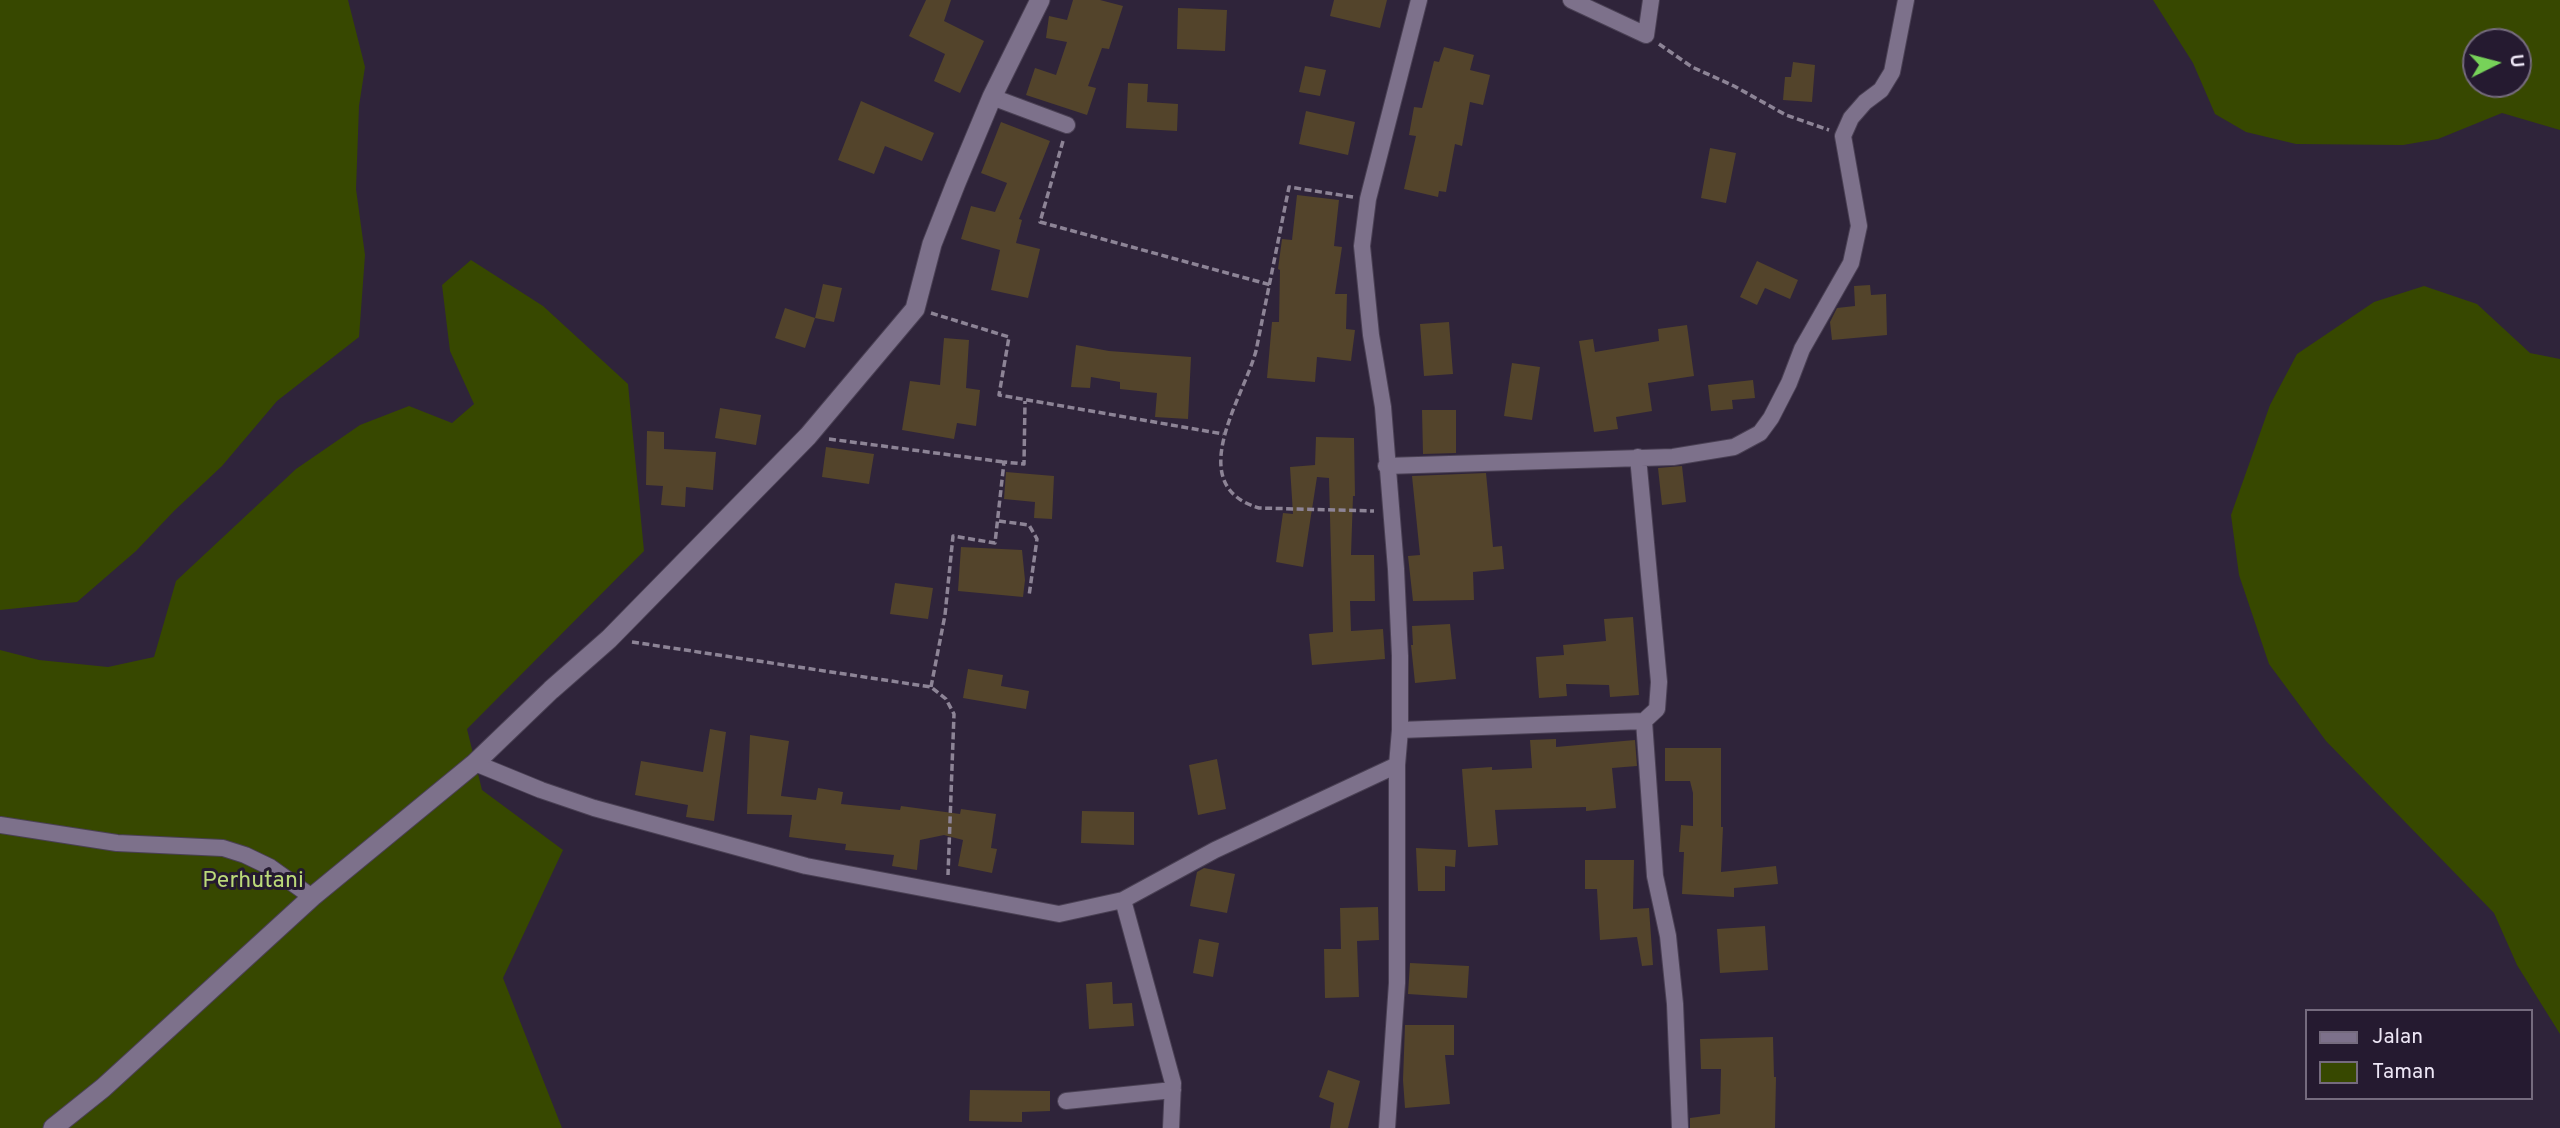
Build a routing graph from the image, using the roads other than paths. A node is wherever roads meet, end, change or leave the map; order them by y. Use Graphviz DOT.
graph roads {
  1 [pos="1040,0"];
  2 [pos="1419,0"];
  3 [pos="1571,0"];
  4 [pos="1651,0"];
  5 [pos="1906,0"];
  6 [pos="992,97"];
  7 [pos="1067,125"];
  8 [pos="1638,457"];
  9 [pos="1385,466"];
  10 [pos="1644,721"];
  11 [pos="1400,730"];
  12 [pos="475,763"];
  13 [pos="1397,765"];
  14 [pos="0,825"];
  15 [pos="312,897"];
  16 [pos="1123,900"];
  17 [pos="1173,1090"];
  18 [pos="1066,1101"];
  19 [pos="52,1128"];
  20 [pos="1171,1128"];
  21 [pos="1387,1128"];
  22 [pos="1680,1128"];
  1 -- 6 [label="street"];
  2 -- 9 [label="street"];
  3 -- 4 [label="street"];
  5 -- 8 [label="street"];
  6 -- 7 [label="street"];
  6 -- 12 [label="street"];
  8 -- 9 [label="street"];
  8 -- 10 [label="street"];
  9 -- 11 [label="street"];
  10 -- 11 [label="street"];
  10 -- 22 [label="street"];
  11 -- 13 [label="street"];
  12 -- 15 [label="street"];
  12 -- 16 [label="street"];
  13 -- 16 [label="street"];
  13 -- 21 [label="street"];
  14 -- 15 [label="street"];
  15 -- 19 [label="street"];
  16 -- 17 [label="street"];
  17 -- 18 [label="street"];
  17 -- 20 [label="street"];
}
